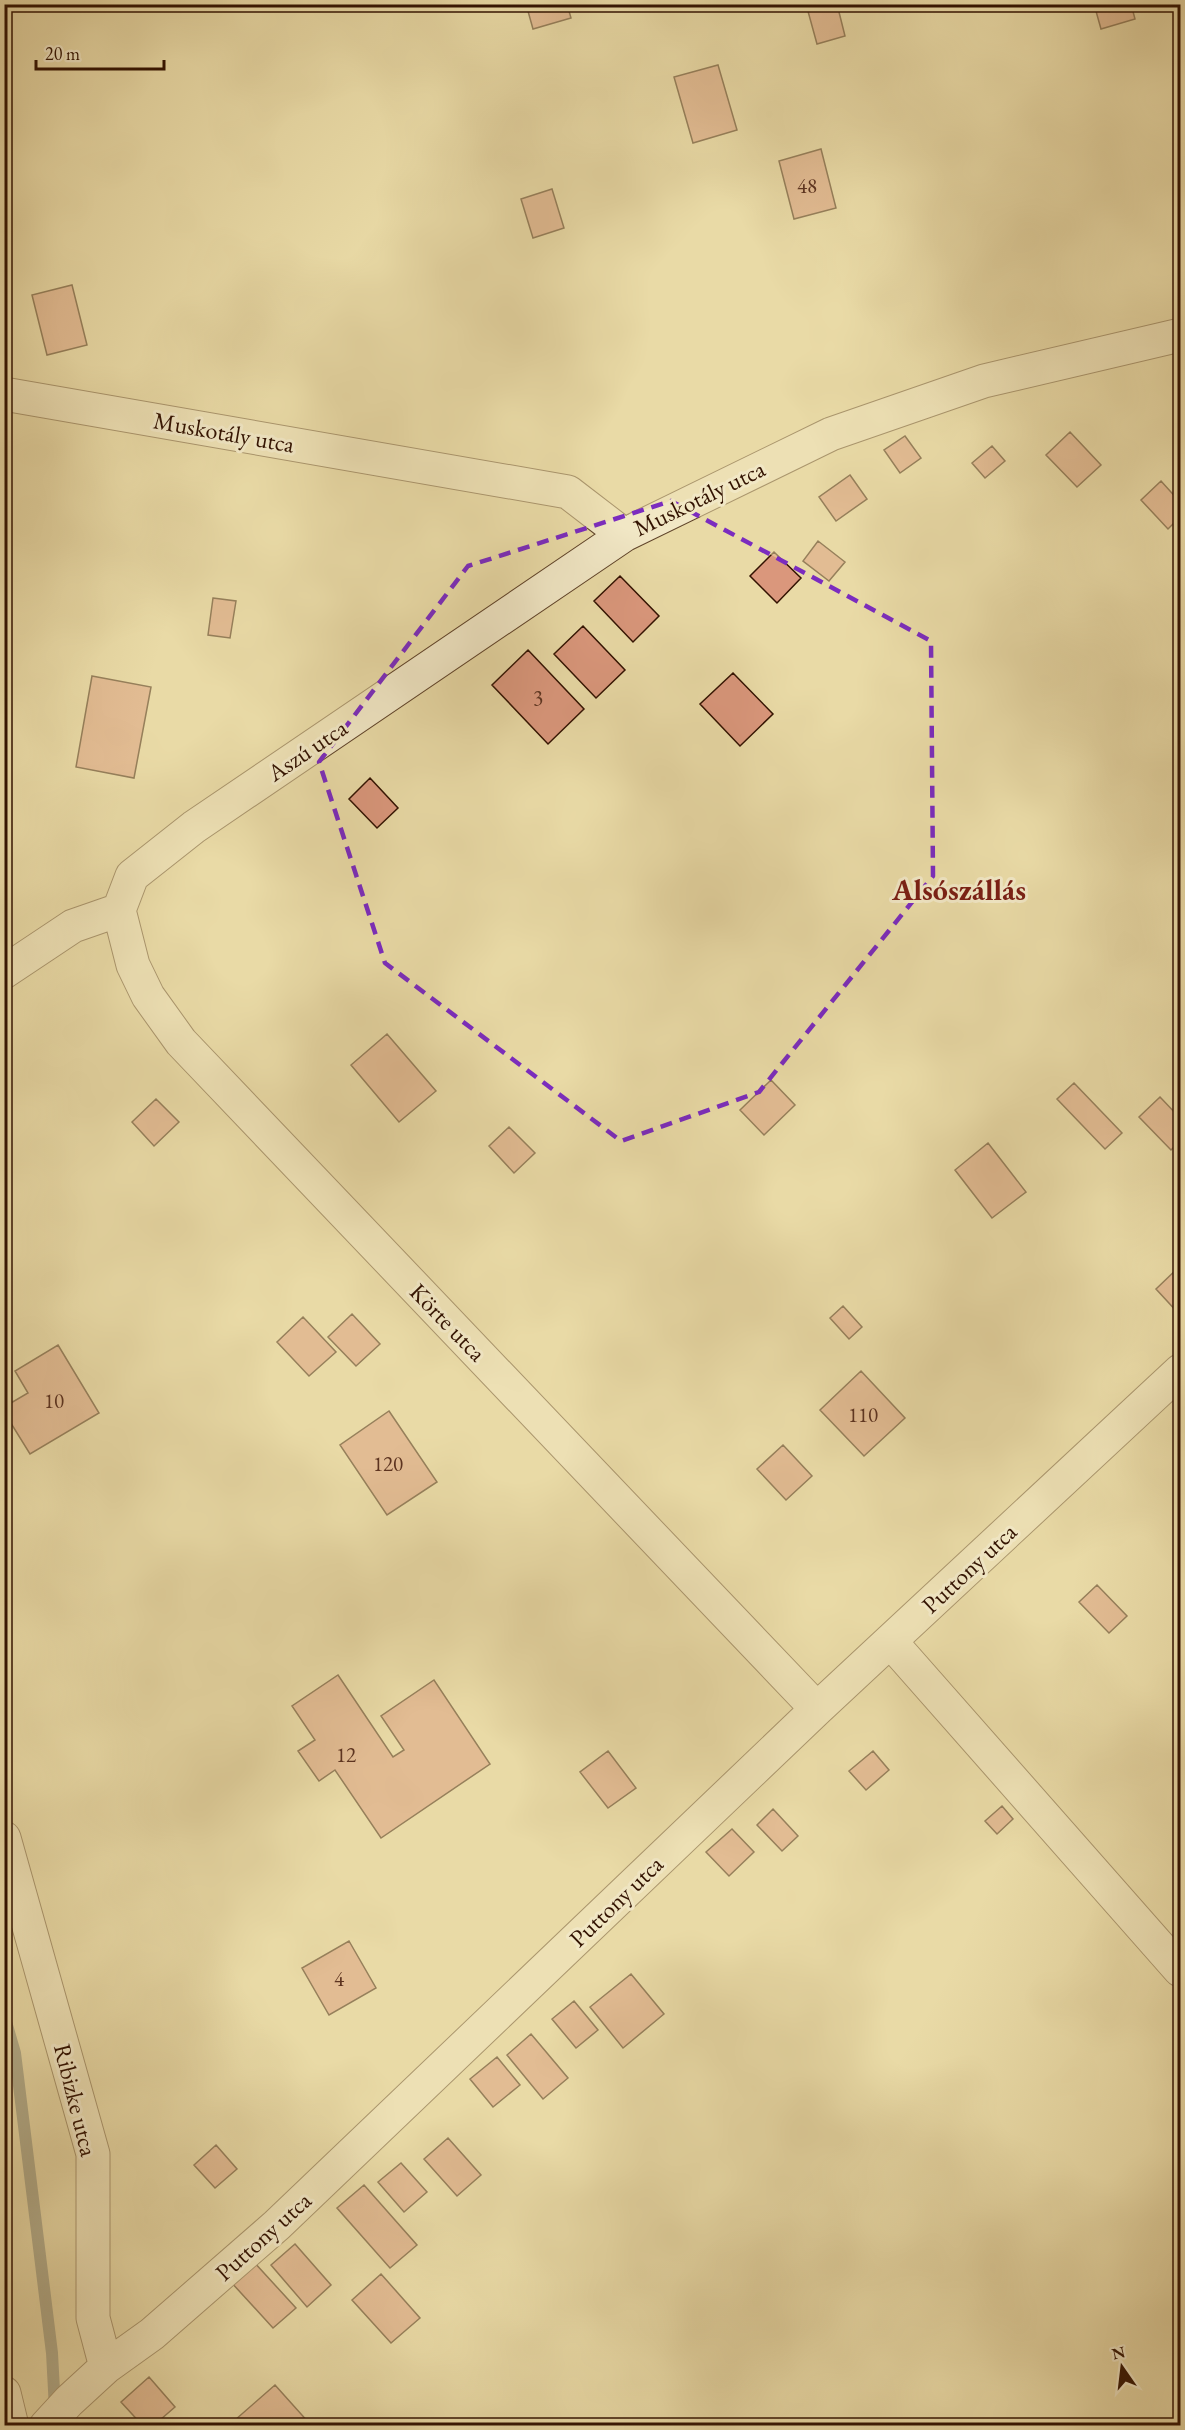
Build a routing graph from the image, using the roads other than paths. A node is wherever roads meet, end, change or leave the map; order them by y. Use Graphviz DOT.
graph roads {
  1 [pos="1180,335"];
  2 [pos="4,394"];
  3 [pos="624,535"];
  4 [pos="119,910"];
  5 [pos="4,972"];
  6 [pos="1180,1371"];
  7 [pos="890,1641"];
  8 [pos="817,1708"];
  9 [pos="4,1838"];
  10 [pos="9,1878"];
  11 [pos="1180,1970"];
  12 [pos="106,2367"];
  13 [pos="4,2393"];
  14 [pos="12,2426"];
  15 [pos="46,2426"];
  1 -- 3 [label="street, Muskotály utca"];
  2 -- 3 [label="street, Muskotály utca"];
  3 -- 4 [label="street, Aszú utca"];
  4 -- 5 [label="street"];
  4 -- 8 [label="street, Körte utca"];
  6 -- 7 [label="street, Puttony utca"];
  7 -- 8 [label="street, Puttony utca"];
  7 -- 11 [label="street"];
  8 -- 12 [label="street, Puttony utca"];
  9 -- 10 [label="street, Ribizke utca"];
  10 -- 12 [label="street, Ribizke utca"];
  12 -- 15 [label="street, Puttony utca"];
  13 -- 14 [label="street"];
}
